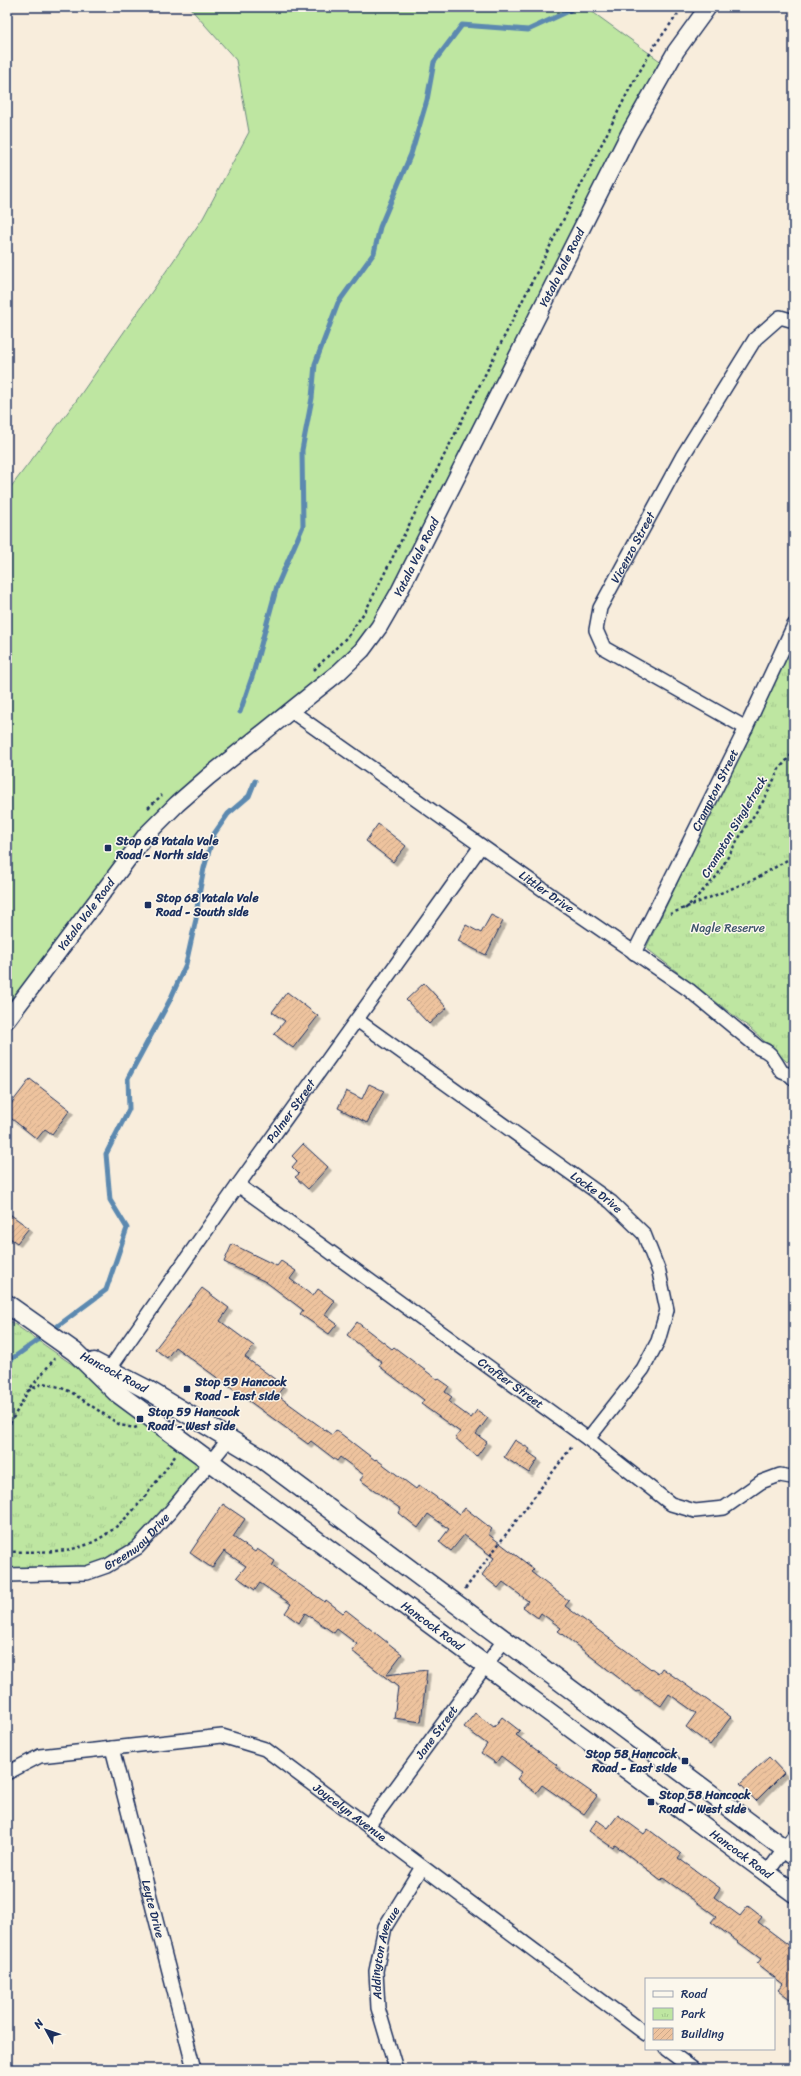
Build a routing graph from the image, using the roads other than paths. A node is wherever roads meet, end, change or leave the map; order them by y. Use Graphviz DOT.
graph roads {
  1 [pos="708,7"];
  2 [pos="794,321"];
  3 [pos="794,625"];
  4 [pos="291,711"];
  5 [pos="746,728"];
  6 [pos="481,846"];
  7 [pos="634,953"];
  8 [pos="7,1020"];
  9 [pos="357,1020"];
  10 [pos="793,1075"];
  11 [pos="238,1185"];
  12 [pos="7,1304"];
  13 [pos="106,1374"];
  14 [pos="585,1436"];
  15 [pos="229,1439"];
  16 [pos="212,1461"];
  17 [pos="793,1477"];
  18 [pos="7,1575"];
  19 [pos="505,1639"];
  20 [pos="487,1664"];
  21 [pos="112,1748"];
  22 [pos="7,1772"];
  23 [pos="368,1826"];
  24 [pos="791,1847"];
  25 [pos="422,1867"];
  26 [pos="767,1873"];
  27 [pos="794,1893"];
  28 [pos="645,2033"];
  29 [pos="667,2050"];
  30 [pos="194,2069"];
  31 [pos="396,2069"];
  32 [pos="693,2069"];
  1 -- 4 [label="street, Yatala Vale Road"];
  2 -- 5 [label="street, Vicenzo Street"];
  3 -- 5 [label="street, Crampton Street"];
  4 -- 6 [label="street, Littler Drive"];
  4 -- 8 [label="street, Yatala Vale Road"];
  5 -- 7 [label="street, Crampton Street"];
  6 -- 7 [label="street, Littler Drive"];
  6 -- 9 [label="street, Palmer Street"];
  7 -- 10 [label="street, Littler Drive"];
  9 -- 11 [label="street, Palmer Street"];
  9 -- 14 [label="street, Locke Drive"];
  11 -- 13 [label="street, Palmer Street"];
  11 -- 14 [label="street, Crafter Street"];
  12 -- 13 [label="main road, Hancock Road"];
  13 -- 15 [label="main road, Hancock Road"];
  13 -- 16 [label="main road, Hancock Road"];
  14 -- 17 [label="street, Crafter Street"];
  15 -- 16 [label="street, Greenway Drive"];
  15 -- 19 [label="main road, Hancock Road"];
  16 -- 18 [label="street, Greenway Drive"];
  16 -- 20 [label="main road, Hancock Road"];
  19 -- 20 [label="street, Jane Street"];
  19 -- 24 [label="main road, Hancock Road"];
  20 -- 23 [label="street, Jane Street"];
  20 -- 26 [label="main road, Hancock Road"];
  21 -- 22 [label="street, Joycelyn Avenue"];
  21 -- 23 [label="street, Joycelyn Avenue"];
  21 -- 30 [label="street, Leyte Drive"];
  23 -- 25 [label="street, Joycelyn Avenue"];
  24 -- 26 [label="street"];
  25 -- 28 [label="street, Joycelyn Avenue"];
  25 -- 31 [label="street, Addington Avenue"];
  26 -- 27 [label="main road, Hancock Road"];
  29 -- 32 [label="street"];
}
